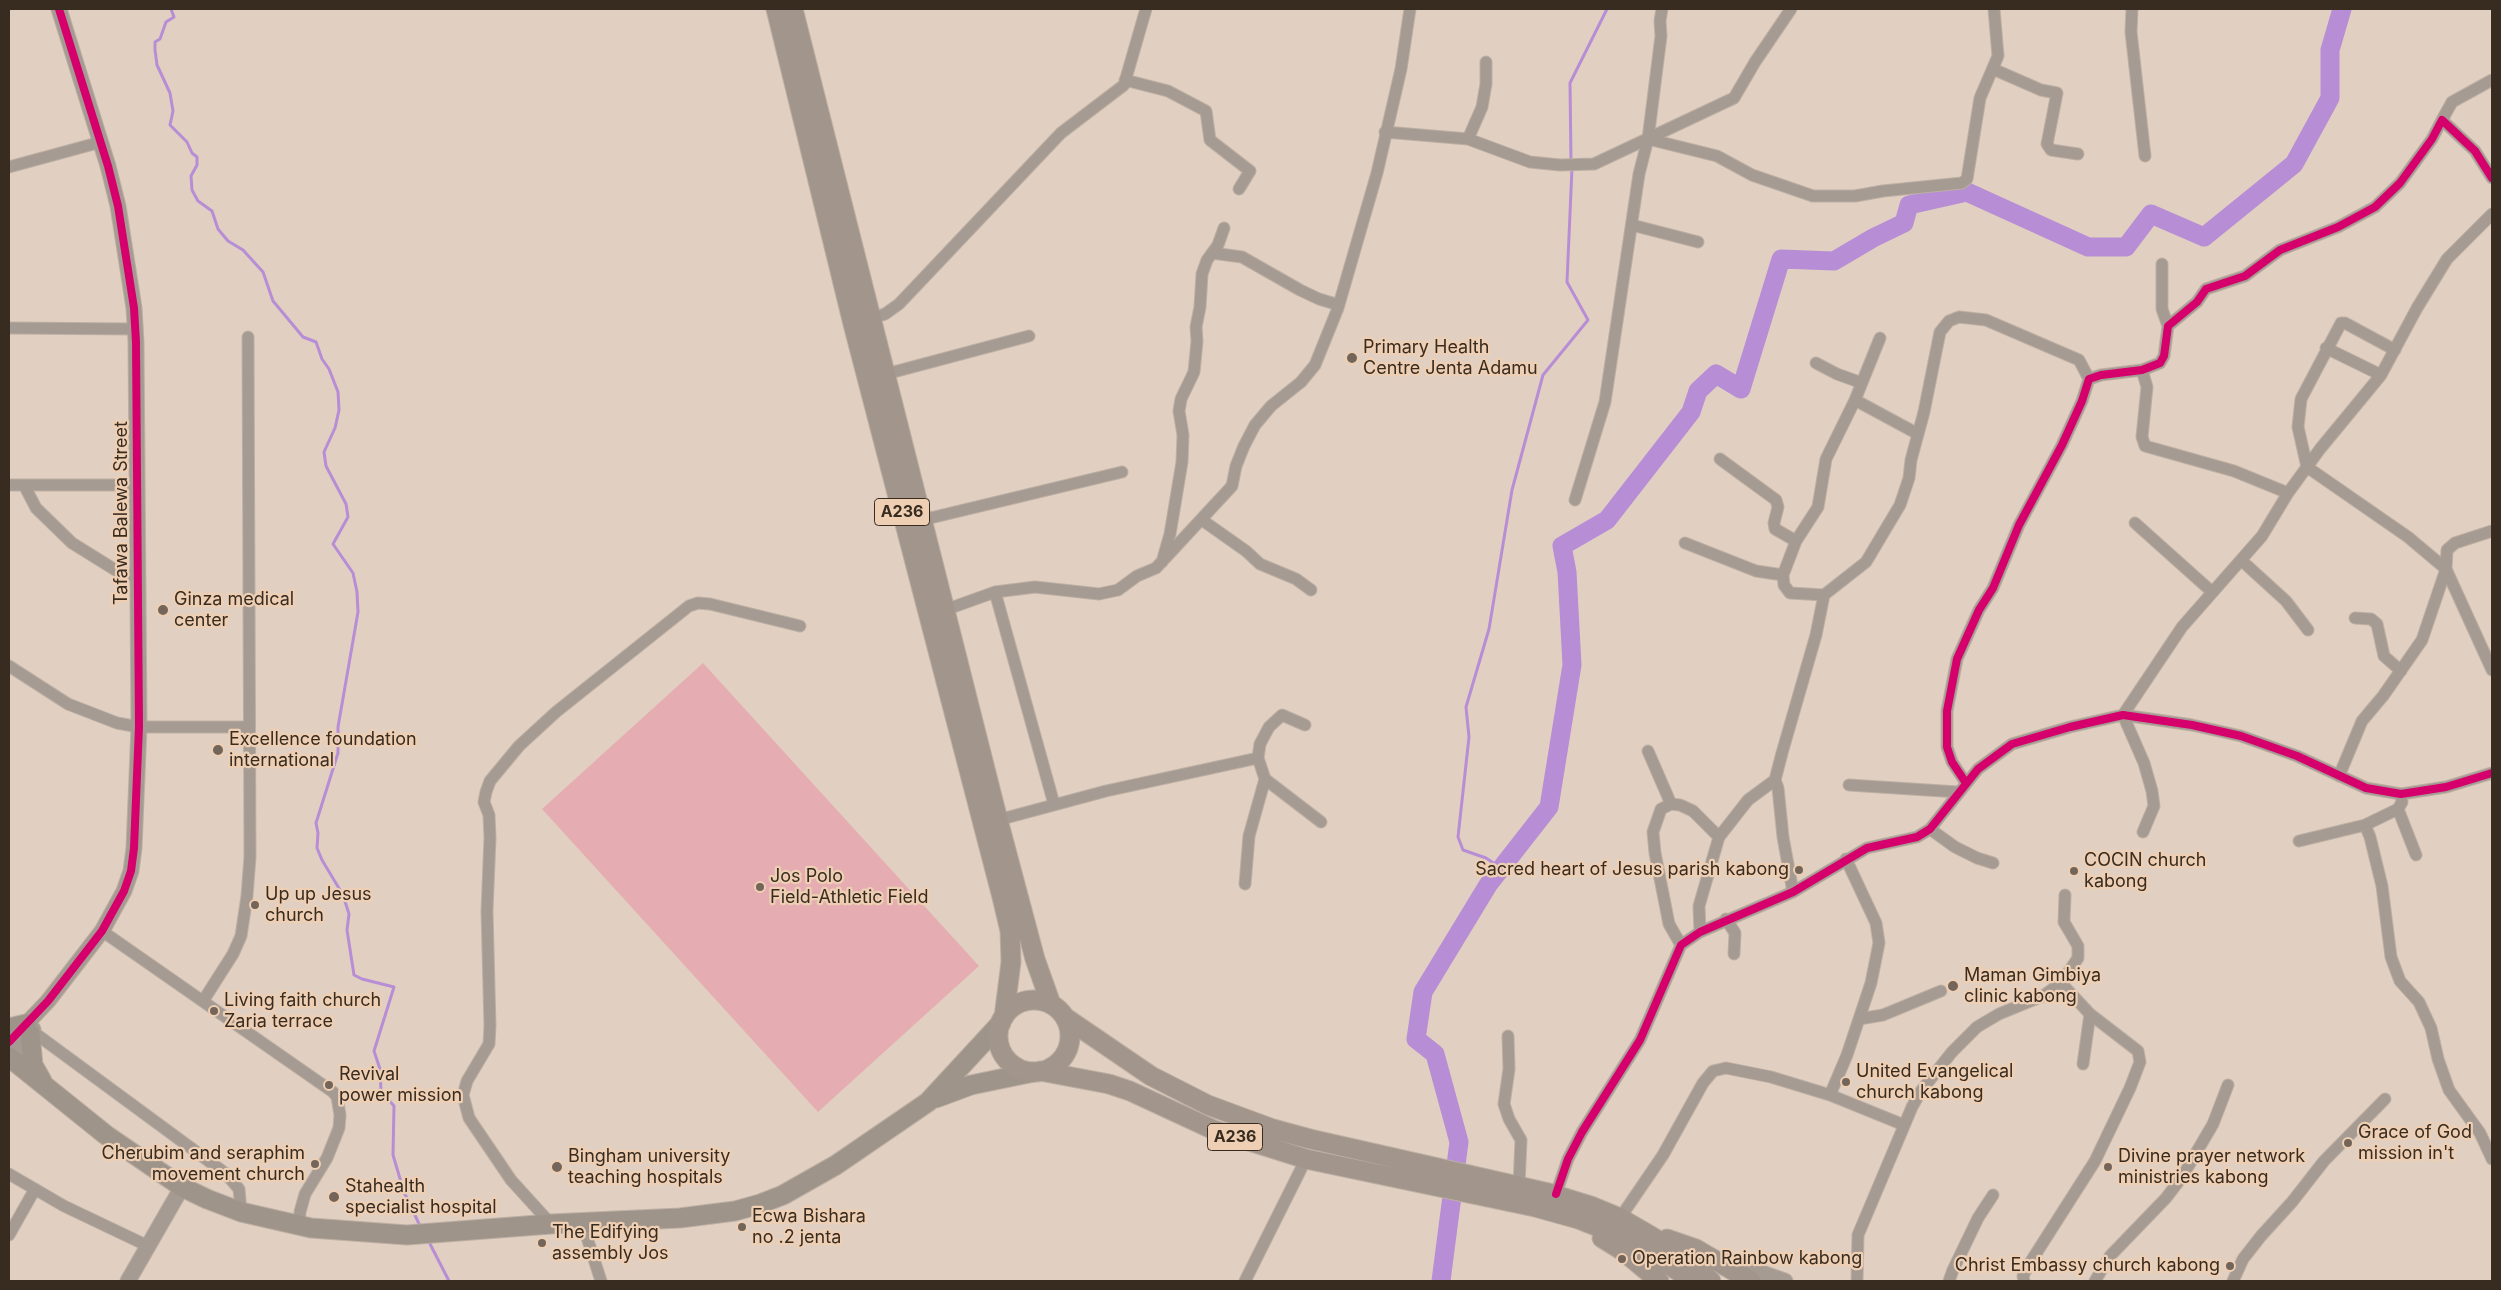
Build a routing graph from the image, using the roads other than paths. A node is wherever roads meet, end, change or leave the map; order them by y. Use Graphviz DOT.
graph roads {
  1 [pos="59,9"];
  2 [pos="776,9"];
  3 [pos="793,9"];
  4 [pos="1146,9"];
  5 [pos="1410,9"];
  6 [pos="1662,9"];
  7 [pos="1791,9"];
  8 [pos="1994,9"];
  9 [pos="2132,9"];
  10 [pos="1486,62"];
  11 [pos="1993,69"];
  12 [pos="1125,80"];
  13 [pos="2492,80"];
  14 [pos="2442,120"];
  15 [pos="1385,132"];
  16 [pos="1468,139"];
  17 [pos="1648,139"];
  18 [pos="101,142"];
  19 [pos="2078,154"];
  20 [pos="2144,156"];
  21 [pos="9,167"];
  22 [pos="2492,178"];
  23 [pos="1239,189"];
  24 [pos="2492,214"];
  25 [pos="1632,225"];
  26 [pos="1224,228"];
  27 [pos="1698,242"];
  28 [pos="1212,253"];
  29 [pos="2162,264"];
  30 [pos="1339,305"];
  31 [pos="862,321"];
  32 [pos="2168,326"];
  33 [pos="9,328"];
  34 [pos="135,329"];
  35 [pos="1029,336"];
  36 [pos="248,337"];
  37 [pos="1880,338"];
  38 [pos="2326,348"];
  39 [pos="2394,350"];
  40 [pos="1816,363"];
  41 [pos="2142,370"];
  42 [pos="886,374"];
  43 [pos="2381,375"];
  44 [pos="2089,379"];
  45 [pos="1862,383"];
  46 [pos="1854,400"];
  47 [pos="1918,434"];
  48 [pos="1720,459"];
  49 [pos="2307,467"];
  50 [pos="1122,472"];
  51 [pos="9,485"];
  52 [pos="24,485"];
  53 [pos="136,485"];
  54 [pos="2288,493"];
  55 [pos="1575,500"];
  56 [pos="922,520"];
  57 [pos="1202,520"];
  58 [pos="2135,523"];
  59 [pos="2492,531"];
  60 [pos="1796,541"];
  61 [pos="1685,544"];
  62 [pos="2241,560"];
  63 [pos="1161,563"];
  64 [pos="2446,569"];
  65 [pos="1783,575"];
  66 [pos="136,577"];
  67 [pos="1311,590"];
  68 [pos="2211,591"];
  69 [pos="995,592"];
  70 [pos="1824,595"];
  71 [pos="945,610"];
  72 [pos="2355,618"];
  73 [pos="800,626"];
  74 [pos="2308,630"];
  75 [pos="9,666"];
  76 [pos="2492,670"];
  77 [pos="2401,671"];
  78 [pos="2123,715"];
  79 [pos="1305,724"];
  80 [pos="139,727"];
  81 [pos="250,727"];
  82 [pos="1648,751"];
  83 [pos="1258,758"];
  84 [pos="2492,773"];
  85 [pos="2339,776"];
  86 [pos="1265,779"];
  87 [pos="1775,780"];
  88 [pos="1849,786"];
  89 [pos="1962,787"];
  90 [pos="2401,794"];
  91 [pos="1054,804"];
  92 [pos="1671,804"];
  93 [pos="2398,809"];
  94 [pos="998,820"];
  95 [pos="1320,822"];
  96 [pos="2364,825"];
  97 [pos="1930,829"];
  98 [pos="2143,832"];
  99 [pos="1719,837"];
  100 [pos="2299,841"];
  101 [pos="2416,855"];
  102 [pos="1846,859"];
  103 [pos="1993,862"];
  104 [pos="1245,884"];
  105 [pos="1792,892"];
  106 [pos="2065,895"];
  107 [pos="1726,919"];
  108 [pos="102,931"];
  109 [pos="1700,932"];
  110 [pos="1681,945"];
  111 [pos="1734,954"];
  112 [pos="2061,983"];
  113 [pos="1941,991"];
  114 [pos="203,1001"];
  115 [pos="1051,1004"];
  116 [pos="2090,1014"];
  117 [pos="1066,1018"];
  118 [pos="1859,1019"];
  119 [pos="1002,1020"];
  120 [pos="24,1029"];
  121 [pos="1508,1036"];
  122 [pos="10,1053"];
  123 [pos="2083,1064"];
  124 [pos="1037,1071"];
  125 [pos="2228,1085"];
  126 [pos="50,1092"];
  127 [pos="1830,1095"];
  128 [pos="2385,1099"];
  129 [pos="928,1102"];
  130 [pos="1904,1125"];
  131 [pos="1306,1159"];
  132 [pos="2492,1159"];
  133 [pos="9,1174"];
  134 [pos="1519,1186"];
  135 [pos="182,1187"];
  136 [pos="35,1189"];
  137 [pos="1556,1194"];
  138 [pos="1993,1195"];
  139 [pos="1535,1207"];
  140 [pos="241,1212"];
  141 [pos="1620,1218"];
  142 [pos="582,1222"];
  143 [pos="551,1224"];
  144 [pos="299,1226"];
  145 [pos="9,1235"];
  146 [pos="1651,1236"];
  147 [pos="148,1246"];
  148 [pos="1696,1249"];
  149 [pos="128,1281"];
  150 [pos="601,1281"];
  151 [pos="1245,1281"];
  152 [pos="1659,1281"];
  153 [pos="1692,1281"];
  154 [pos="1711,1281"];
  155 [pos="1750,1281"];
  156 [pos="1785,1281"];
  157 [pos="1858,1281"];
  158 [pos="1949,1281"];
  159 [pos="2024,1281"];
  160 [pos="2095,1281"];
  161 [pos="2233,1281"];
  1 -- 18 [label="street, Tafawa Balewa Street"];
  2 -- 31 [label="highway, A236"];
  3 -- 31 [label="highway, A236"];
  4 -- 12 [label="street"];
  5 -- 15 [label="street"];
  6 -- 17 [label="street"];
  7 -- 17 [label="street"];
  8 -- 11 [label="street"];
  9 -- 20 [label="street"];
  10 -- 16 [label="street"];
  11 -- 17 [label="street"];
  11 -- 19 [label="street"];
  12 -- 23 [label="street"];
  12 -- 31 [label="street"];
  13 -- 14 [label="street"];
  14 -- 22 [label="street"];
  14 -- 32 [label="street"];
  15 -- 16 [label="street"];
  15 -- 30 [label="street"];
  16 -- 17 [label="street"];
  17 -- 25 [label="street"];
  18 -- 21 [label="street"];
  18 -- 34 [label="street, Tafawa Balewa Street"];
  24 -- 39 [label="street"];
  25 -- 27 [label="street"];
  25 -- 55 [label="street"];
  26 -- 28 [label="street"];
  28 -- 30 [label="street"];
  28 -- 63 [label="street"];
  29 -- 32 [label="street"];
  30 -- 57 [label="street"];
  31 -- 42 [label="highway, A236"];
  31 -- 119 [label="highway, A236"];
  32 -- 41 [label="street"];
  33 -- 34 [label="street"];
  34 -- 53 [label="street, Tafawa Balewa Street"];
  35 -- 42 [label="street"];
  36 -- 81 [label="street"];
  37 -- 45 [label="street"];
  38 -- 39 [label="street"];
  38 -- 43 [label="street"];
  38 -- 49 [label="street"];
  39 -- 43 [label="street"];
  40 -- 45 [label="street"];
  41 -- 44 [label="street"];
  41 -- 54 [label="street"];
  42 -- 56 [label="highway, A236"];
  43 -- 49 [label="street"];
  44 -- 47 [label="street"];
  44 -- 89 [label="street"];
  45 -- 46 [label="street"];
  46 -- 47 [label="street"];
  46 -- 60 [label="street"];
  47 -- 70 [label="street"];
  48 -- 60 [label="street"];
  49 -- 54 [label="street"];
  49 -- 64 [label="street"];
  50 -- 56 [label="street"];
  51 -- 52 [label="street"];
  52 -- 53 [label="street"];
  52 -- 66 [label="street"];
  53 -- 66 [label="street, Tafawa Balewa Street"];
  54 -- 62 [label="street"];
  56 -- 71 [label="highway, A236"];
  57 -- 63 [label="street"];
  57 -- 67 [label="street"];
  58 -- 68 [label="street"];
  59 -- 64 [label="street"];
  60 -- 65 [label="street"];
  61 -- 65 [label="street"];
  62 -- 68 [label="street"];
  62 -- 74 [label="street"];
  63 -- 69 [label="street"];
  64 -- 76 [label="street"];
  64 -- 77 [label="street"];
  65 -- 70 [label="street"];
  66 -- 80 [label="street, Tafawa Balewa Street"];
  68 -- 78 [label="street"];
  69 -- 71 [label="street"];
  69 -- 91 [label="street"];
  70 -- 87 [label="street"];
  71 -- 94 [label="highway, A236"];
  72 -- 77 [label="street"];
  73 -- 143 [label="street"];
  75 -- 80 [label="street"];
  77 -- 85 [label="street"];
  78 -- 85 [label="street"];
  78 -- 89 [label="street"];
  78 -- 98 [label="street"];
  79 -- 83 [label="street"];
  80 -- 81 [label="street"];
  80 -- 108 [label="street, Tafawa Balewa Street"];
  81 -- 114 [label="street"];
  82 -- 92 [label="street"];
  83 -- 86 [label="street"];
  83 -- 91 [label="street"];
  84 -- 90 [label="street"];
  85 -- 90 [label="street"];
  86 -- 95 [label="street"];
  86 -- 104 [label="street"];
  87 -- 99 [label="street"];
  87 -- 105 [label="street"];
  88 -- 89 [label="street"];
  89 -- 97 [label="street"];
  90 -- 93 [label="street"];
  91 -- 94 [label="street"];
  92 -- 99 [label="street"];
  92 -- 110 [label="street"];
  93 -- 96 [label="street"];
  93 -- 101 [label="street"];
  94 -- 115 [label="highway, A236"];
  96 -- 100 [label="street"];
  96 -- 132 [label="street"];
  97 -- 102 [label="street"];
  97 -- 103 [label="street"];
  99 -- 109 [label="street"];
  102 -- 105 [label="street"];
  102 -- 118 [label="street"];
  105 -- 107 [label="street"];
  106 -- 112 [label="street"];
  107 -- 109 [label="street"];
  107 -- 111 [label="street"];
  108 -- 114 [label="street"];
  108 -- 120 [label="street, Tafawa Balewa Street"];
  109 -- 110 [label="street"];
  110 -- 137 [label="street"];
  112 -- 116 [label="street"];
  112 -- 130 [label="street"];
  113 -- 118 [label="street"];
  114 -- 144 [label="street"];
  115 -- 117 [label="highway, A236"];
  115 -- 119 [label="highway"];
  116 -- 123 [label="street"];
  116 -- 159 [label="street"];
  117 -- 124 [label="highway"];
  117 -- 134 [label="highway, A236"];
  118 -- 127 [label="street"];
  119 -- 124 [label="highway, A236"];
  119 -- 129 [label="main road"];
  120 -- 122 [label="street, Tafawa Balewa Street"];
  120 -- 126 [label="main road"];
  120 -- 140 [label="street"];
  121 -- 134 [label="street"];
  122 -- 126 [label="main road"];
  124 -- 129 [label="main road"];
  124 -- 131 [label="highway, A236"];
  125 -- 160 [label="street"];
  126 -- 135 [label="main road"];
  127 -- 130 [label="street"];
  127 -- 141 [label="street"];
  128 -- 161 [label="street"];
  129 -- 142 [label="main road"];
  130 -- 157 [label="street"];
  131 -- 139 [label="highway, A236"];
  131 -- 151 [label="street"];
  133 -- 136 [label="street"];
  134 -- 137 [label="highway, A236"];
  135 -- 140 [label="main road"];
  135 -- 147 [label="street"];
  136 -- 145 [label="street"];
  136 -- 147 [label="street"];
  137 -- 141 [label="highway, A236"];
  138 -- 158 [label="street"];
  139 -- 152 [label="highway"];
  139 -- 153 [label="highway, A236"];
  140 -- 144 [label="main road"];
  141 -- 146 [label="highway, A236"];
  142 -- 143 [label="main road"];
  142 -- 150 [label="street"];
  143 -- 144 [label="main road"];
  146 -- 148 [label="highway"];
  146 -- 154 [label="highway, A236"];
  147 -- 149 [label="street"];
  148 -- 155 [label="highway"];
  148 -- 156 [label="street"];
}
